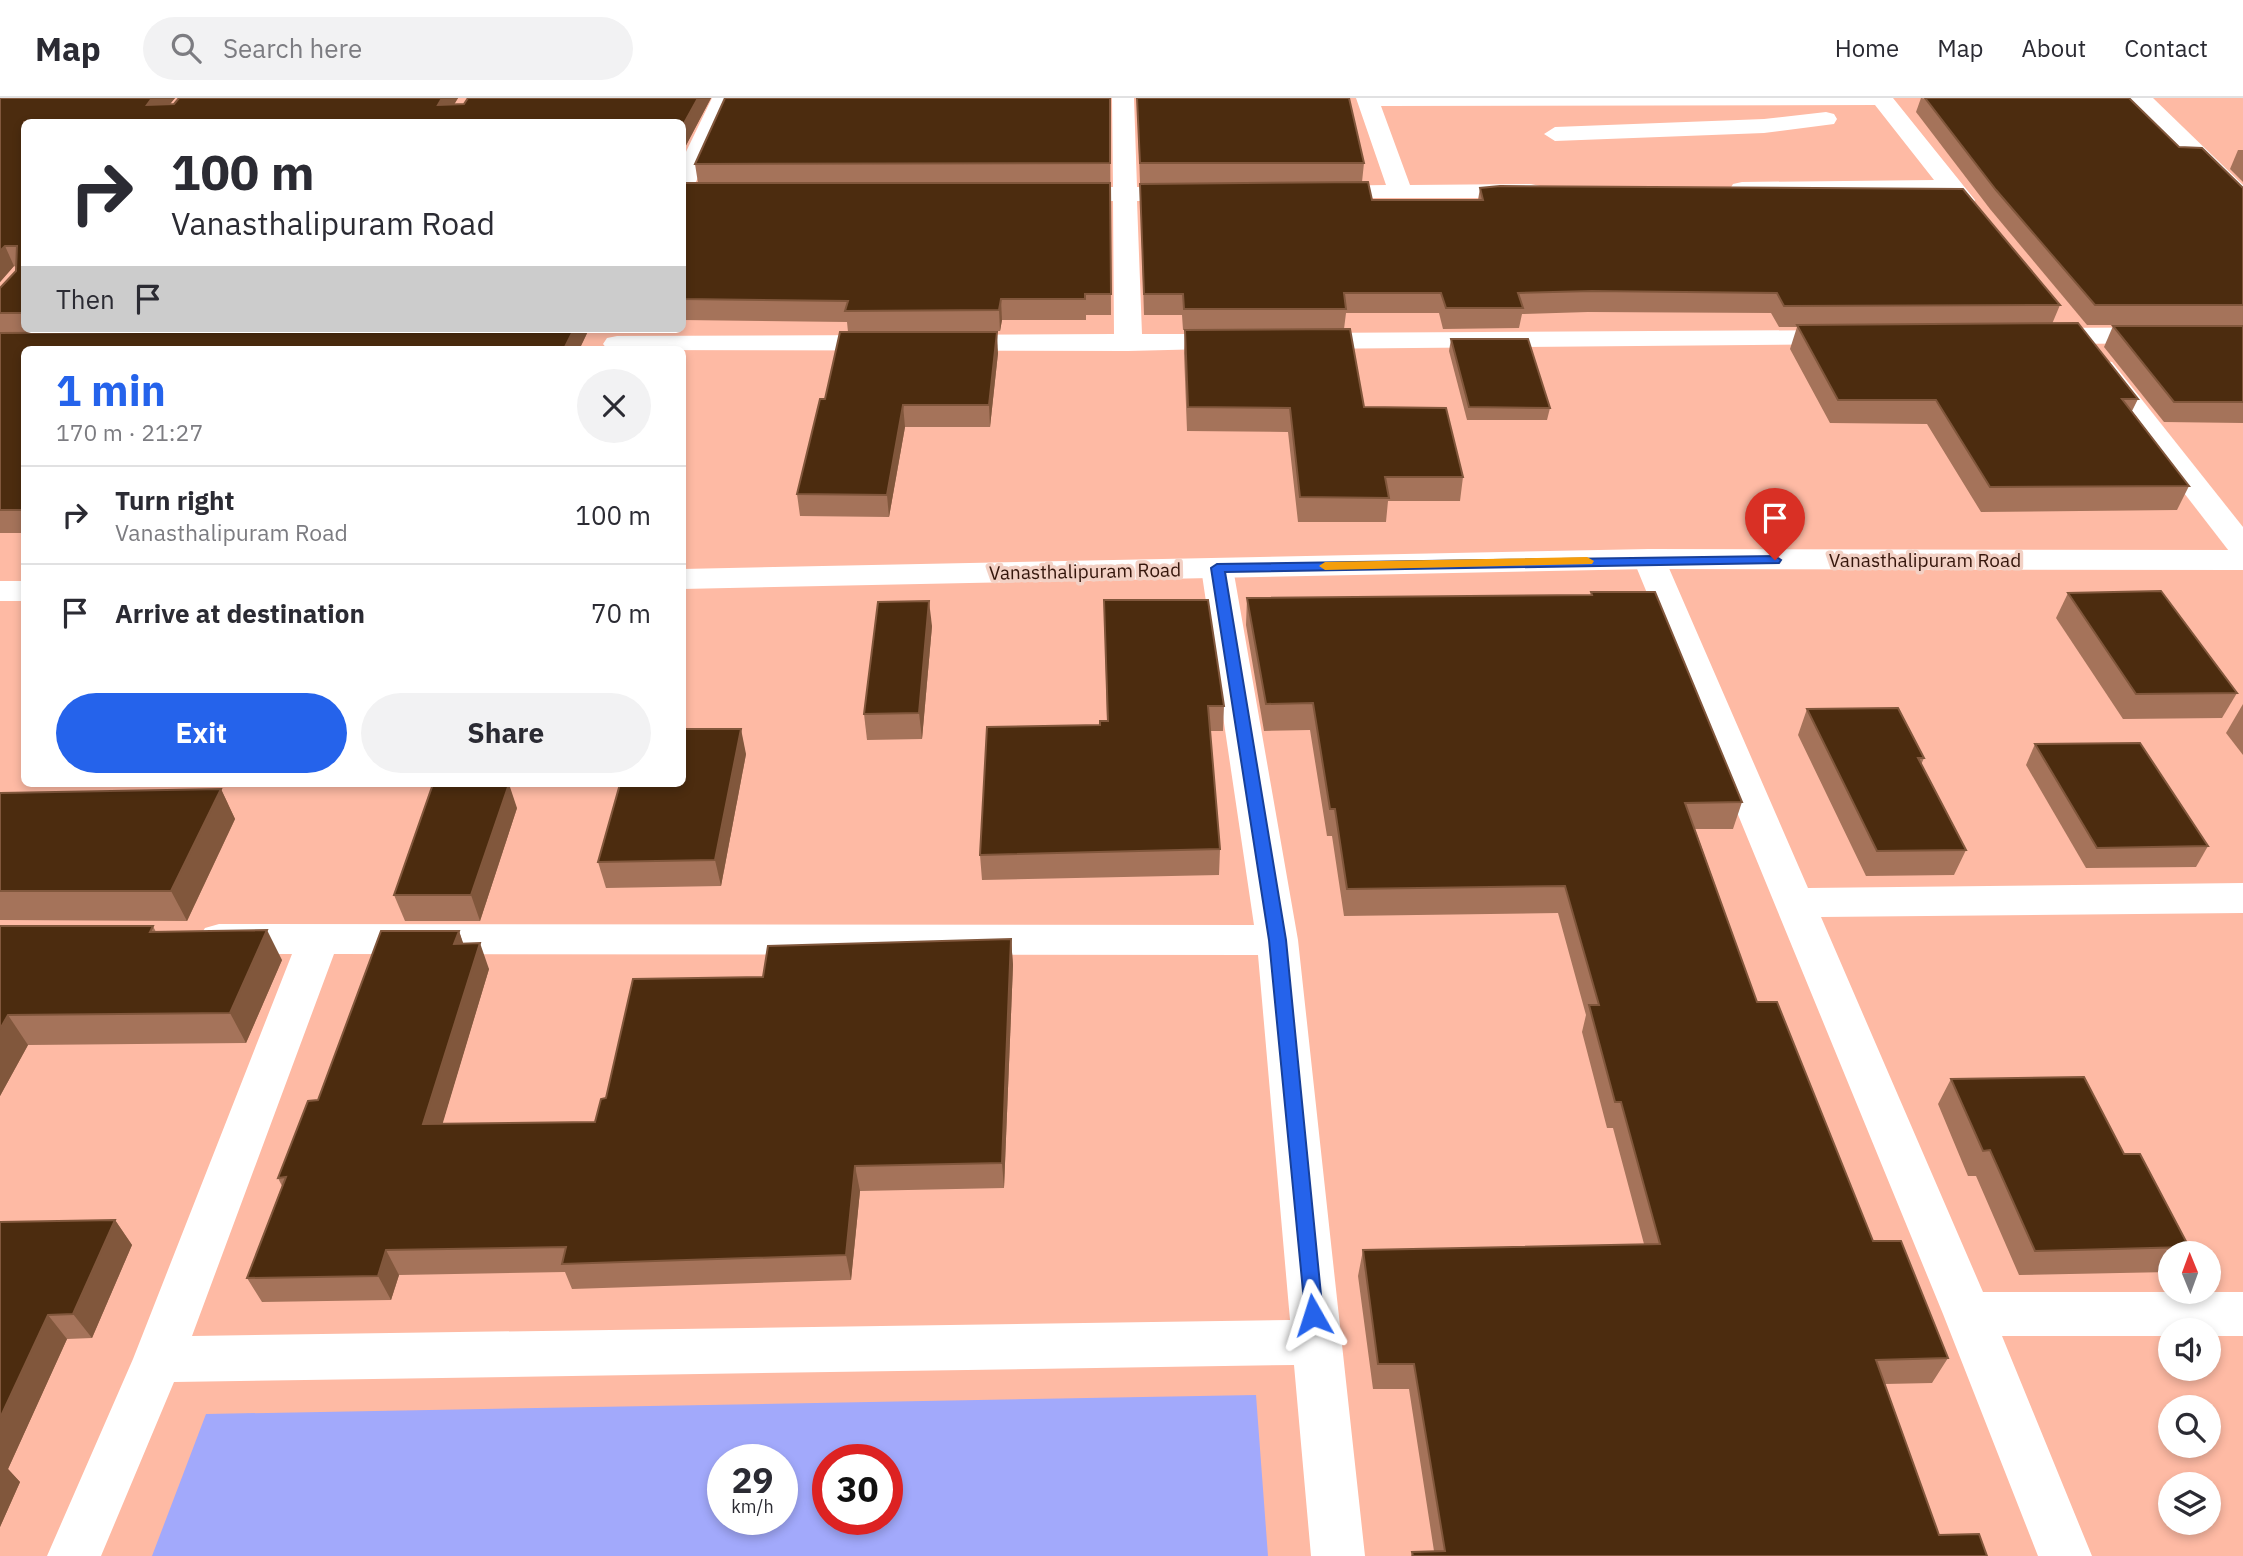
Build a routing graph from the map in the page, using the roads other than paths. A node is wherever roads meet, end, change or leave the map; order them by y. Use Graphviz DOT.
graph roads {
  1 [pos="723,98"];
  2 [pos="1123,98"];
  3 [pos="1367,98"];
  4 [pos="2140,98"];
  5 [pos="1886,103"];
  6 [pos="1555,134"];
  7 [pos="2198,155"];
  8 [pos="2232,155"];
  9 [pos="686,177"];
  10 [pos="1952,187"];
  11 [pos="1717,189"];
  12 [pos="1552,191"];
  13 [pos="1291,193"];
  14 [pos="1401,193"];
  15 [pos="686,194"];
  16 [pos="710,194"];
  17 [pos="1041,194"];
  18 [pos="1124,194"];
  19 [pos="1221,194"];
  20 [pos="2243,198"];
  21 [pos="1979,219"];
  22 [pos="2060,314"];
  23 [pos="2243,335"];
  24 [pos="2078,336"];
  25 [pos="2011,337"];
  26 [pos="1877,338"];
  27 [pos="618,341"];
  28 [pos="1128,342"];
  29 [pos="2243,548"];
  30 [pos="1649,559"];
  31 [pos="2243,560"];
  32 [pos="1217,568"];
  33 [pos="686,579"];
  34 [pos="0,591"];
  35 [pos="21,591"];
  36 [pos="2243,898"];
  37 [pos="1792,903"];
  38 [pos="180,939"];
  39 [pos="319,939"];
  40 [pos="1277,940"];
  41 [pos="1968,1314"];
  42 [pos="2243,1314"];
  43 [pos="1315,1342"];
  44 [pos="158,1359"];
  45 [pos="74,1556"];
  46 [pos="1338,1556"];
  47 [pos="2065,1556"];
  1 -- 9 [label="street"];
  2 -- 18 [label="street"];
  3 -- 5 [label="street"];
  3 -- 14 [label="street"];
  4 -- 7 [label="street"];
  5 -- 6 [label="street"];
  5 -- 10 [label="street"];
  7 -- 8 [label="street"];
  7 -- 20 [label="street"];
  10 -- 11 [label="street"];
  10 -- 21 [label="street"];
  12 -- 14 [label="street"];
  13 -- 14 [label="street"];
  15 -- 16 [label="street"];
  17 -- 18 [label="street"];
  18 -- 19 [label="street"];
  18 -- 28 [label="street"];
  22 -- 24 [label="street"];
  23 -- 24 [label="street"];
  24 -- 25 [label="street"];
  24 -- 29 [label="street"];
  26 -- 28 [label="street"];
  27 -- 28 [label="street"];
  30 -- 31 [label="street, Vanasthalipuram Road"];
  30 -- 32 [label="street, Vanasthalipuram Road"];
  30 -- 37 [label="street"];
  32 -- 33 [label="street, Vanasthalipuram Road"];
  32 -- 40 [label="street"];
  34 -- 35 [label="street"];
  36 -- 37 [label="street"];
  37 -- 41 [label="street"];
  38 -- 39 [label="street"];
  39 -- 40 [label="street"];
  39 -- 44 [label="street"];
  40 -- 43 [label="street"];
  41 -- 42 [label="street"];
  41 -- 47 [label="street"];
  43 -- 44 [label="street"];
  43 -- 46 [label="street"];
  44 -- 45 [label="street"];
}
